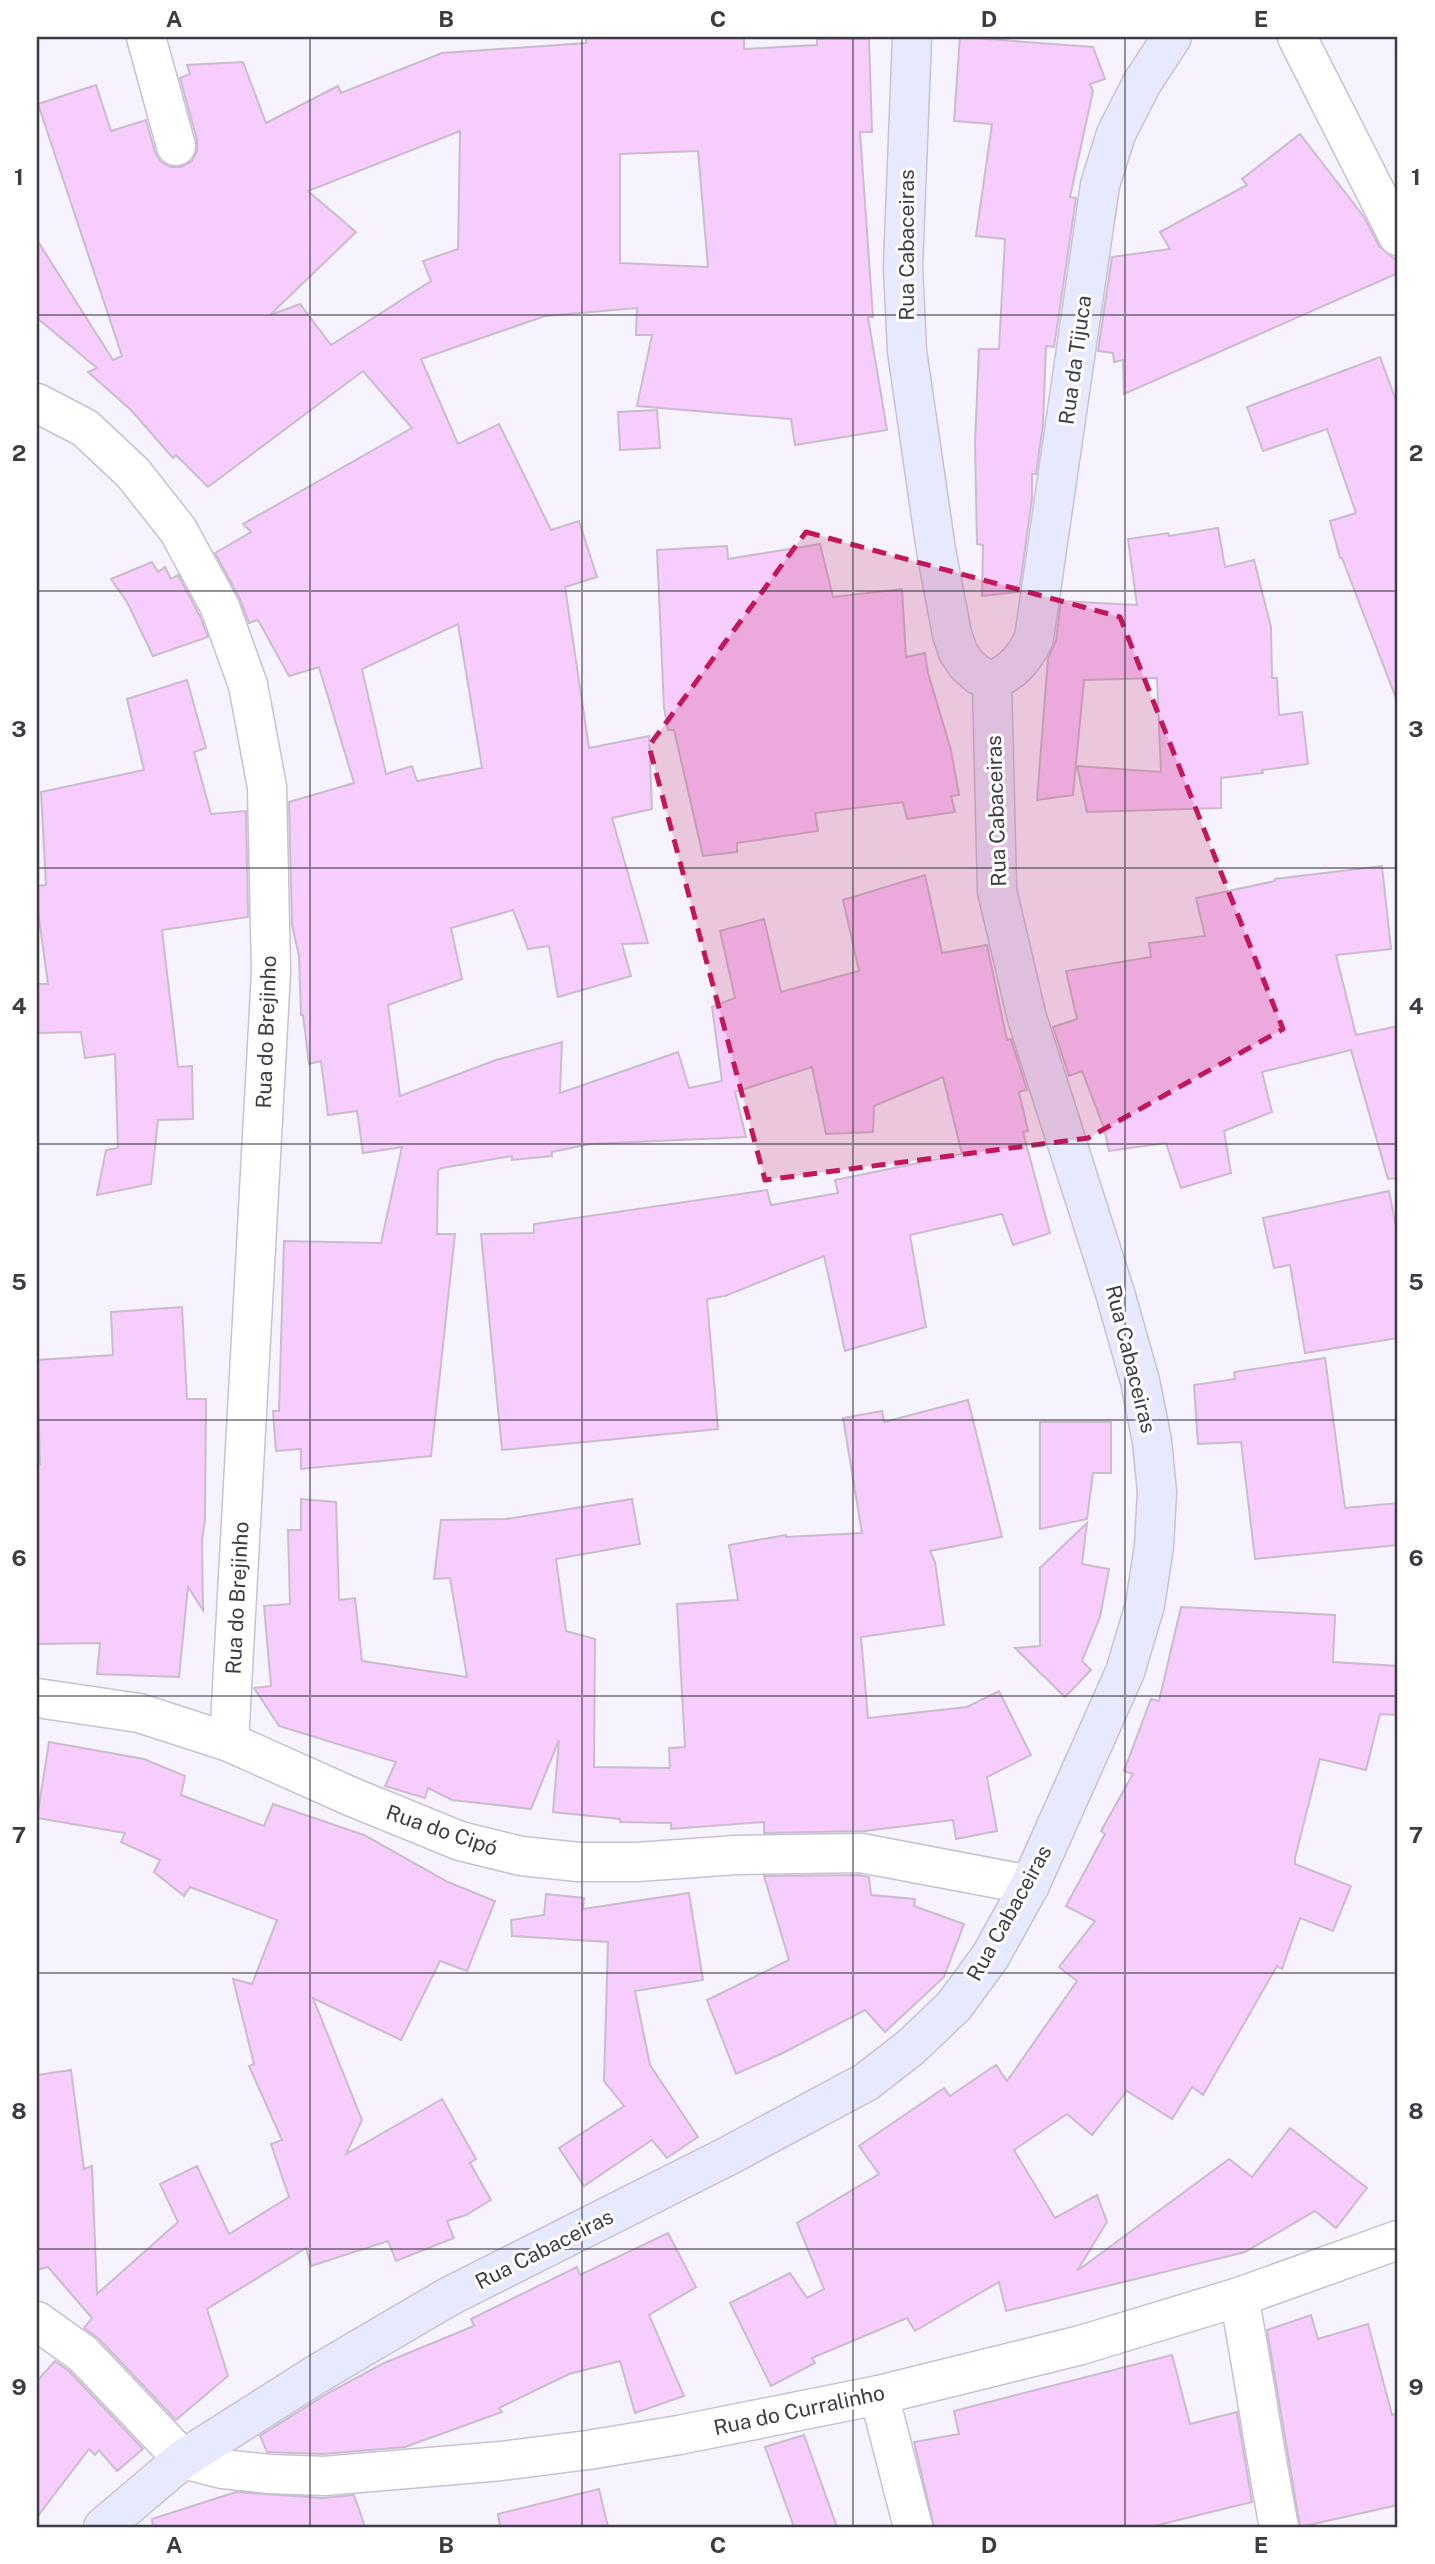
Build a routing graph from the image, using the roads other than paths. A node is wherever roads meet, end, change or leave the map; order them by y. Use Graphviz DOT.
graph roads {
  1 [pos="146,37"];
  2 [pos="912,37"];
  3 [pos="1172,37"];
  4 [pos="1297,37"];
  5 [pos="176,146"];
  6 [pos="1398,236"];
  7 [pos="37,403"];
  8 [pos="992,681"];
  9 [pos="37,1698"];
  10 [pos="229,1742"];
  11 [pos="1030,1885"];
  12 [pos="1398,2240"];
  13 [pos="1239,2297"];
  14 [pos="37,2320"];
  15 [pos="879,2395"];
  16 [pos="183,2459"];
  17 [pos="103,2527"];
  18 [pos="913,2527"];
  19 [pos="1279,2527"];
  1 -- 5 [label="street"];
  2 -- 8 [label="main road, Rua Cabaceiras"];
  3 -- 8 [label="main road, Rua da Tijuca"];
  4 -- 6 [label="street"];
  7 -- 10 [label="street, Rua do Brejinho"];
  8 -- 11 [label="main road, Rua Cabaceiras"];
  9 -- 10 [label="street, Rua do Cipó"];
  10 -- 11 [label="street, Rua do Cipó"];
  11 -- 16 [label="main road, Rua Cabaceiras"];
  12 -- 13 [label="street, Rua do Curralinho"];
  13 -- 15 [label="street, Rua do Curralinho"];
  13 -- 19 [label="street"];
  14 -- 16 [label="street"];
  15 -- 16 [label="street, Rua do Curralinho"];
  15 -- 18 [label="street"];
  16 -- 17 [label="main road, Rua Cabaceiras"];
}
